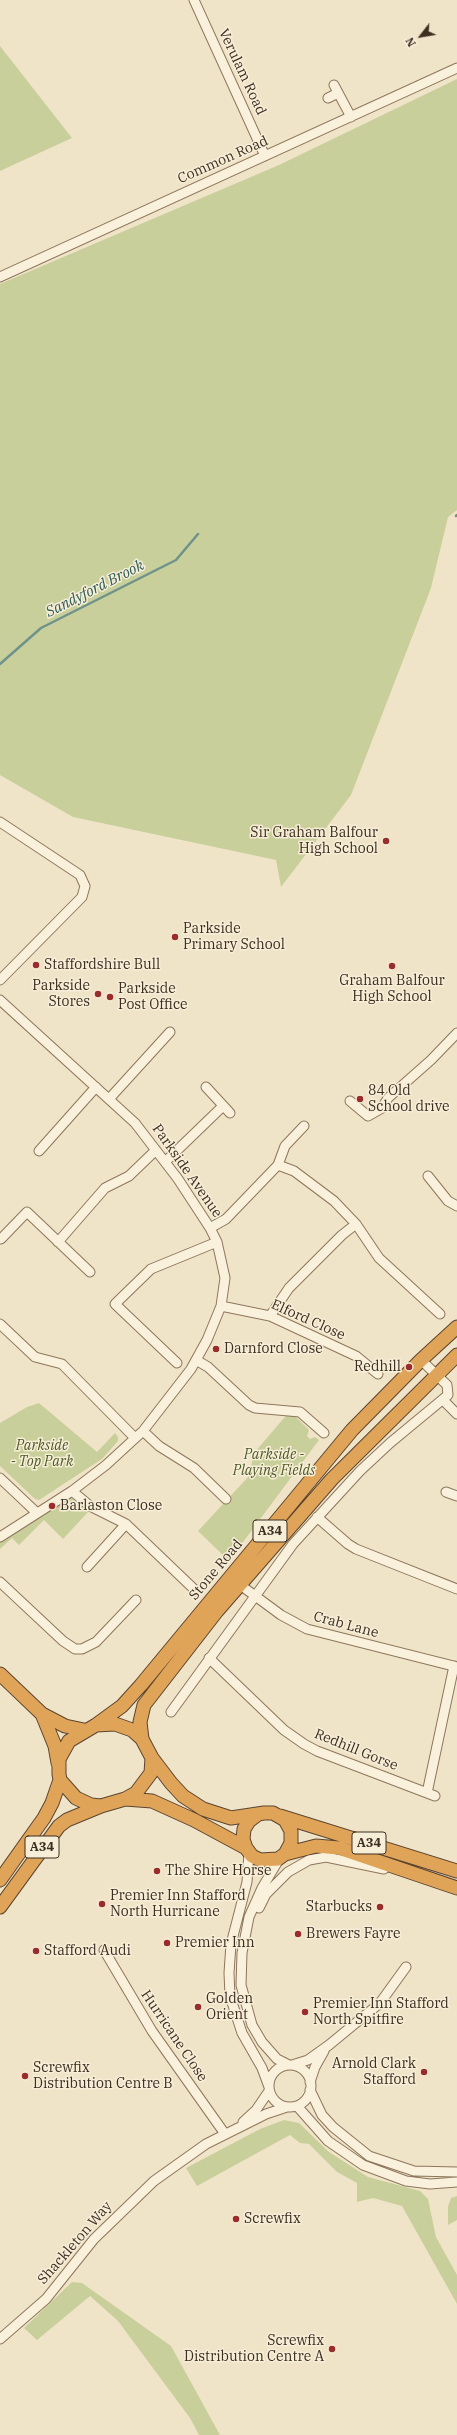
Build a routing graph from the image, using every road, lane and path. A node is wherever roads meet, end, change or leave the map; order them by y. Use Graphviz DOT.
graph roads {
  1 [pos="194,0"];
  2 [pos="457,68"];
  3 [pos="328,98"];
  4 [pos="351,117"];
  5 [pos="265,156"];
  6 [pos="0,277"];
  7 [pos="0,822"];
  8 [pos="0,980"];
  9 [pos="0,1000"];
  10 [pos="170,1032"];
  11 [pos="457,1033"];
  12 [pos="96,1087"];
  13 [pos="206,1087"];
  14 [pos="110,1099"];
  15 [pos="350,1101"];
  16 [pos="223,1106"];
  17 [pos="230,1113"];
  18 [pos="304,1126"];
  19 [pos="156,1150"];
  20 [pos="39,1151"];
  21 [pos="165,1162"];
  22 [pos="278,1165"];
  23 [pos="428,1176"];
  24 [pos="457,1206"];
  25 [pos="356,1224"];
  26 [pos="210,1228"];
  27 [pos="1,1239"];
  28 [pos="58,1242"];
  29 [pos="217,1242"];
  30 [pos="90,1272"];
  31 [pos="221,1306"];
  32 [pos="440,1314"];
  33 [pos="270,1316"];
  34 [pos="0,1324"];
  35 [pos="457,1328"];
  36 [pos="457,1355"];
  37 [pos="196,1360"];
  38 [pos="421,1360"];
  39 [pos="177,1363"];
  40 [pos="378,1374"];
  41 [pos="436,1376"];
  42 [pos="453,1388"];
  43 [pos="443,1400"];
  44 [pos="457,1414"];
  45 [pos="143,1431"];
  46 [pos="324,1433"];
  47 [pos="135,1438"];
  48 [pos="0,1478"];
  49 [pos="72,1491"];
  50 [pos="446,1492"];
  51 [pos="457,1496"];
  52 [pos="226,1499"];
  53 [pos="37,1513"];
  54 [pos="317,1518"];
  55 [pos="126,1524"];
  56 [pos="0,1537"];
  57 [pos="87,1567"];
  58 [pos="0,1582"];
  59 [pos="239,1584"];
  60 [pos="457,1589"];
  61 [pos="196,1591"];
  62 [pos="256,1596"];
  63 [pos="130,1602"];
  64 [pos="209,1658"];
  65 [pos="455,1667"];
  66 [pos="0,1674"];
  67 [pos="171,1712"];
  68 [pos="42,1714"];
  69 [pos="90,1727"];
  70 [pos="142,1739"];
  71 [pos="152,1758"];
  72 [pos="58,1765"];
  73 [pos="60,1780"];
  74 [pos="124,1799"];
  75 [pos="101,1806"];
  76 [pos="257,1815"];
  77 [pos="280,1816"];
  78 [pos="247,1850"];
  79 [pos="283,1855"];
  80 [pos="457,1871"];
  81 [pos="425,1877"];
  82 [pos="0,1880"];
  83 [pos="457,1888"];
  84 [pos="0,1907"];
  85 [pos="247,1932"];
  86 [pos="104,1950"];
  87 [pos="406,1967"];
  88 [pos="329,2045"];
  89 [pos="290,2065"];
  90 [pos="310,2086"];
  91 [pos="269,2089"];
  92 [pos="297,2106"];
  93 [pos="287,2107"];
  94 [pos="234,2129"];
  95 [pos="225,2134"];
  96 [pos="457,2172"];
  97 [pos="457,2182"];
  98 [pos="0,2339"];
  1 -- 5 [label="street, Verulam Road"];
  2 -- 4 [label="street, Common Road"];
  3 -- 4 [label="street"];
  4 -- 5 [label="street, Common Road"];
  5 -- 6 [label="street, Common Road"];
  7 -- 8 [label="street"];
  9 -- 12 [label="street, Parkside Avenue"];
  10 -- 14 [label="street"];
  11 -- 15 [label="street"];
  12 -- 14 [label="street, Parkside Avenue"];
  12 -- 20 [label="street"];
  13 -- 16 [label="street"];
  14 -- 19 [label="street, Parkside Avenue"];
  16 -- 17 [label="street"];
  16 -- 21 [label="street"];
  18 -- 22 [label="street"];
  19 -- 21 [label="street, Parkside Avenue"];
  19 -- 28 [label="street"];
  21 -- 26 [label="street, Parkside Avenue"];
  22 -- 25 [label="street"];
  22 -- 26 [label="street"];
  23 -- 24 [label="street"];
  25 -- 32 [label="street"];
  25 -- 33 [label="street"];
  26 -- 29 [label="street, Parkside Avenue"];
  27 -- 28 [label="street"];
  28 -- 30 [label="street"];
  29 -- 31 [label="street, Parkside Avenue"];
  29 -- 39 [label="street"];
  31 -- 33 [label="street, Elford Close"];
  31 -- 37 [label="street, Parkside Avenue"];
  33 -- 40 [label="street, Elford Close"];
  34 -- 47 [label="street"];
  35 -- 38 [label="highway, Stone Road / A34"];
  36 -- 41 [label="highway, Stone Road / A34"];
  37 -- 45 [label="street, Parkside Avenue"];
  37 -- 46 [label="street"];
  38 -- 41 [label="street"];
  38 -- 69 [label="highway, Stone Road / A34"];
  41 -- 42 [label="street"];
  41 -- 59 [label="highway, Stone Road / A34"];
  42 -- 43 [label="street"];
  43 -- 44 [label="street"];
  43 -- 54 [label="street"];
  45 -- 47 [label="street, Parkside Avenue"];
  45 -- 52 [label="street"];
  47 -- 49 [label="street, Parkside Avenue"];
  48 -- 53 [label="street"];
  49 -- 53 [label="street, Parkside Avenue"];
  49 -- 55 [label="street"];
  50 -- 51 [label="street"];
  53 -- 56 [label="street, Parkside Avenue"];
  54 -- 60 [label="street"];
  54 -- 62 [label="street"];
  55 -- 57 [label="street"];
  55 -- 61 [label="street"];
  58 -- 63 [label="street"];
  59 -- 62 [label="street, Crab Lane"];
  59 -- 70 [label="highway, Stone Road / A34"];
  62 -- 64 [label="street"];
  62 -- 65 [label="street, Crab Lane"];
  64 -- 65 [label="street, Redhill Gorse"];
  64 -- 67 [label="street"];
  66 -- 68 [label="highway"];
  68 -- 69 [label="highway"];
  68 -- 72 [label="highway"];
  69 -- 70 [label="highway"];
  69 -- 72 [label="highway"];
  70 -- 71 [label="highway"];
  71 -- 74 [label="highway"];
  71 -- 76 [label="highway"];
  72 -- 73 [label="highway"];
  73 -- 75 [label="highway"];
  73 -- 82 [label="highway, A34"];
  74 -- 75 [label="highway"];
  74 -- 78 [label="highway"];
  75 -- 84 [label="highway, A34"];
  76 -- 77 [label="highway"];
  76 -- 78 [label="highway"];
  77 -- 79 [label="highway"];
  77 -- 80 [label="highway, A34"];
  78 -- 79 [label="highway"];
  78 -- 91 [label="street"];
  79 -- 81 [label="highway, A34"];
  79 -- 85 [label="street"];
  81 -- 83 [label="highway, A34"];
  81 -- 85 [label="street"];
  85 -- 89 [label="street"];
  86 -- 95 [label="street, Hurricane Close"];
  87 -- 88 [label="street"];
  88 -- 89 [label="street"];
  88 -- 90 [label="street"];
  89 -- 90 [label="street"];
  89 -- 91 [label="street"];
  90 -- 92 [label="street"];
  90 -- 96 [label="street"];
  91 -- 93 [label="street"];
  91 -- 94 [label="street, Shackleton Way"];
  92 -- 93 [label="street"];
  92 -- 97 [label="street"];
  93 -- 94 [label="street, Shackleton Way"];
  94 -- 95 [label="street, Shackleton Way"];
  95 -- 98 [label="street, Shackleton Way"];
}
